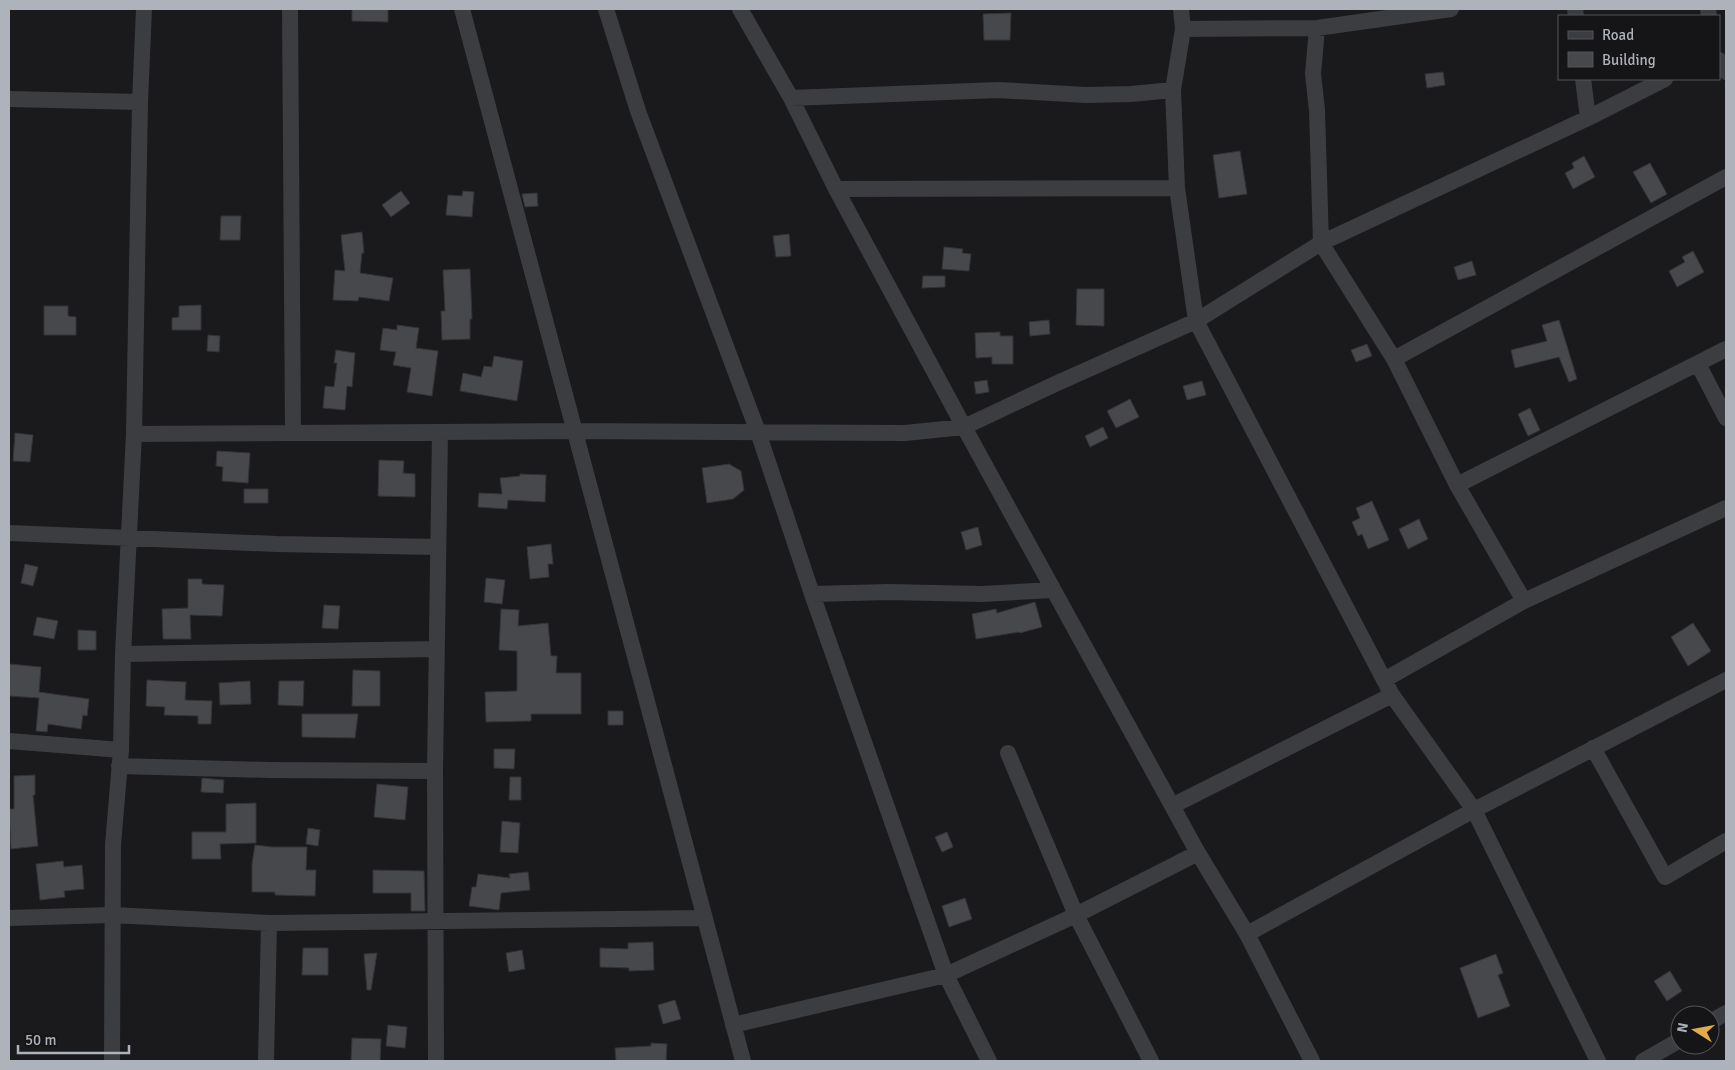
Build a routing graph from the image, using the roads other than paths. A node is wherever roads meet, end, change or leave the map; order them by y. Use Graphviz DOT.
graph roads {
  1 [pos="144,9"];
  2 [pos="290,9"];
  3 [pos="462,9"];
  4 [pos="606,9"];
  5 [pos="740,9"];
  6 [pos="1182,9"];
  7 [pos="1451,9"];
  8 [pos="1317,28"];
  9 [pos="1183,29"];
  10 [pos="1583,80"];
  11 [pos="1663,80"];
  12 [pos="1173,90"];
  13 [pos="790,98"];
  14 [pos="9,99"];
  15 [pos="140,102"];
  16 [pos="1588,118"];
  17 [pos="1726,177"];
  18 [pos="1177,188"];
  19 [pos="836,189"];
  20 [pos="1321,243"];
  21 [pos="1196,321"];
  22 [pos="1726,349"];
  23 [pos="1394,359"];
  24 [pos="1698,364"];
  25 [pos="1726,418"];
  26 [pos="964,427"];
  27 [pos="575,431"];
  28 [pos="292,432"];
  29 [pos="440,432"];
  30 [pos="758,432"];
  31 [pos="134,434"];
  32 [pos="1457,485"];
  33 [pos="1726,508"];
  34 [pos="9,534"];
  35 [pos="129,538"];
  36 [pos="438,548"];
  37 [pos="1053,590"];
  38 [pos="812,594"];
  39 [pos="1524,601"];
  40 [pos="436,649"];
  41 [pos="123,654"];
  42 [pos="1384,680"];
  43 [pos="1726,680"];
  44 [pos="1392,695"];
  45 [pos="9,741"];
  46 [pos="1593,748"];
  47 [pos="1008,753"];
  48 [pos="120,758"];
  49 [pos="435,771"];
  50 [pos="1172,806"];
  51 [pos="1474,810"];
  52 [pos="1726,841"];
  53 [pos="1198,853"];
  54 [pos="112,915"];
  55 [pos="1076,915"];
  56 [pos="9,918"];
  57 [pos="704,918"];
  58 [pos="436,922"];
  59 [pos="269,923"];
  60 [pos="1247,934"];
  61 [pos="946,975"];
  62 [pos="733,1025"];
  63 [pos="1670,1046"];
  64 [pos="112,1061"];
  65 [pos="266,1061"];
  66 [pos="436,1061"];
  67 [pos="743,1061"];
  68 [pos="989,1061"];
  69 [pos="1151,1061"];
  70 [pos="1312,1061"];
  71 [pos="1598,1061"];
  72 [pos="1643,1061"];
  1 -- 15 [label="street"];
  2 -- 28 [label="street"];
  3 -- 27 [label="street"];
  4 -- 30 [label="street"];
  5 -- 13 [label="street"];
  6 -- 9 [label="street"];
  7 -- 8 [label="street"];
  8 -- 9 [label="street"];
  8 -- 20 [label="street"];
  9 -- 12 [label="street"];
  10 -- 16 [label="street"];
  11 -- 16 [label="street"];
  12 -- 13 [label="street"];
  12 -- 18 [label="street"];
  13 -- 19 [label="street"];
  14 -- 15 [label="street"];
  15 -- 31 [label="street"];
  16 -- 20 [label="street"];
  17 -- 23 [label="street"];
  18 -- 19 [label="street"];
  18 -- 21 [label="street"];
  19 -- 26 [label="street"];
  20 -- 21 [label="street"];
  20 -- 23 [label="street"];
  21 -- 26 [label="street"];
  21 -- 42 [label="street"];
  22 -- 24 [label="street"];
  23 -- 32 [label="street"];
  24 -- 25 [label="street"];
  24 -- 32 [label="street"];
  26 -- 30 [label="street"];
  26 -- 37 [label="street"];
  27 -- 29 [label="street"];
  27 -- 30 [label="street"];
  27 -- 57 [label="street"];
  28 -- 29 [label="street"];
  28 -- 31 [label="street"];
  29 -- 36 [label="street"];
  30 -- 38 [label="street"];
  31 -- 35 [label="street"];
  32 -- 39 [label="street"];
  33 -- 39 [label="street"];
  34 -- 35 [label="street"];
  35 -- 36 [label="street"];
  35 -- 41 [label="street"];
  36 -- 40 [label="street"];
  37 -- 38 [label="street"];
  37 -- 50 [label="street"];
  38 -- 61 [label="street"];
  39 -- 42 [label="street"];
  40 -- 41 [label="street"];
  40 -- 49 [label="street"];
  41 -- 48 [label="street"];
  42 -- 44 [label="street"];
  43 -- 46 [label="street"];
  44 -- 50 [label="street"];
  44 -- 51 [label="street"];
  45 -- 48 [label="street"];
  46 -- 51 [label="street"];
  46 -- 52 [label="street"];
  47 -- 55 [label="street"];
  48 -- 49 [label="street"];
  48 -- 54 [label="street"];
  49 -- 58 [label="street"];
  50 -- 53 [label="street"];
  51 -- 60 [label="street"];
  51 -- 71 [label="street"];
  53 -- 55 [label="street"];
  53 -- 60 [label="street"];
  54 -- 56 [label="street"];
  54 -- 59 [label="street"];
  54 -- 64 [label="street"];
  55 -- 61 [label="street"];
  55 -- 69 [label="street"];
  57 -- 58 [label="street"];
  57 -- 62 [label="street"];
  58 -- 59 [label="street"];
  58 -- 66 [label="street"];
  59 -- 65 [label="street"];
  60 -- 70 [label="street"];
  61 -- 62 [label="street"];
  61 -- 68 [label="street"];
  62 -- 67 [label="street"];
  63 -- 72 [label="street"];
}
